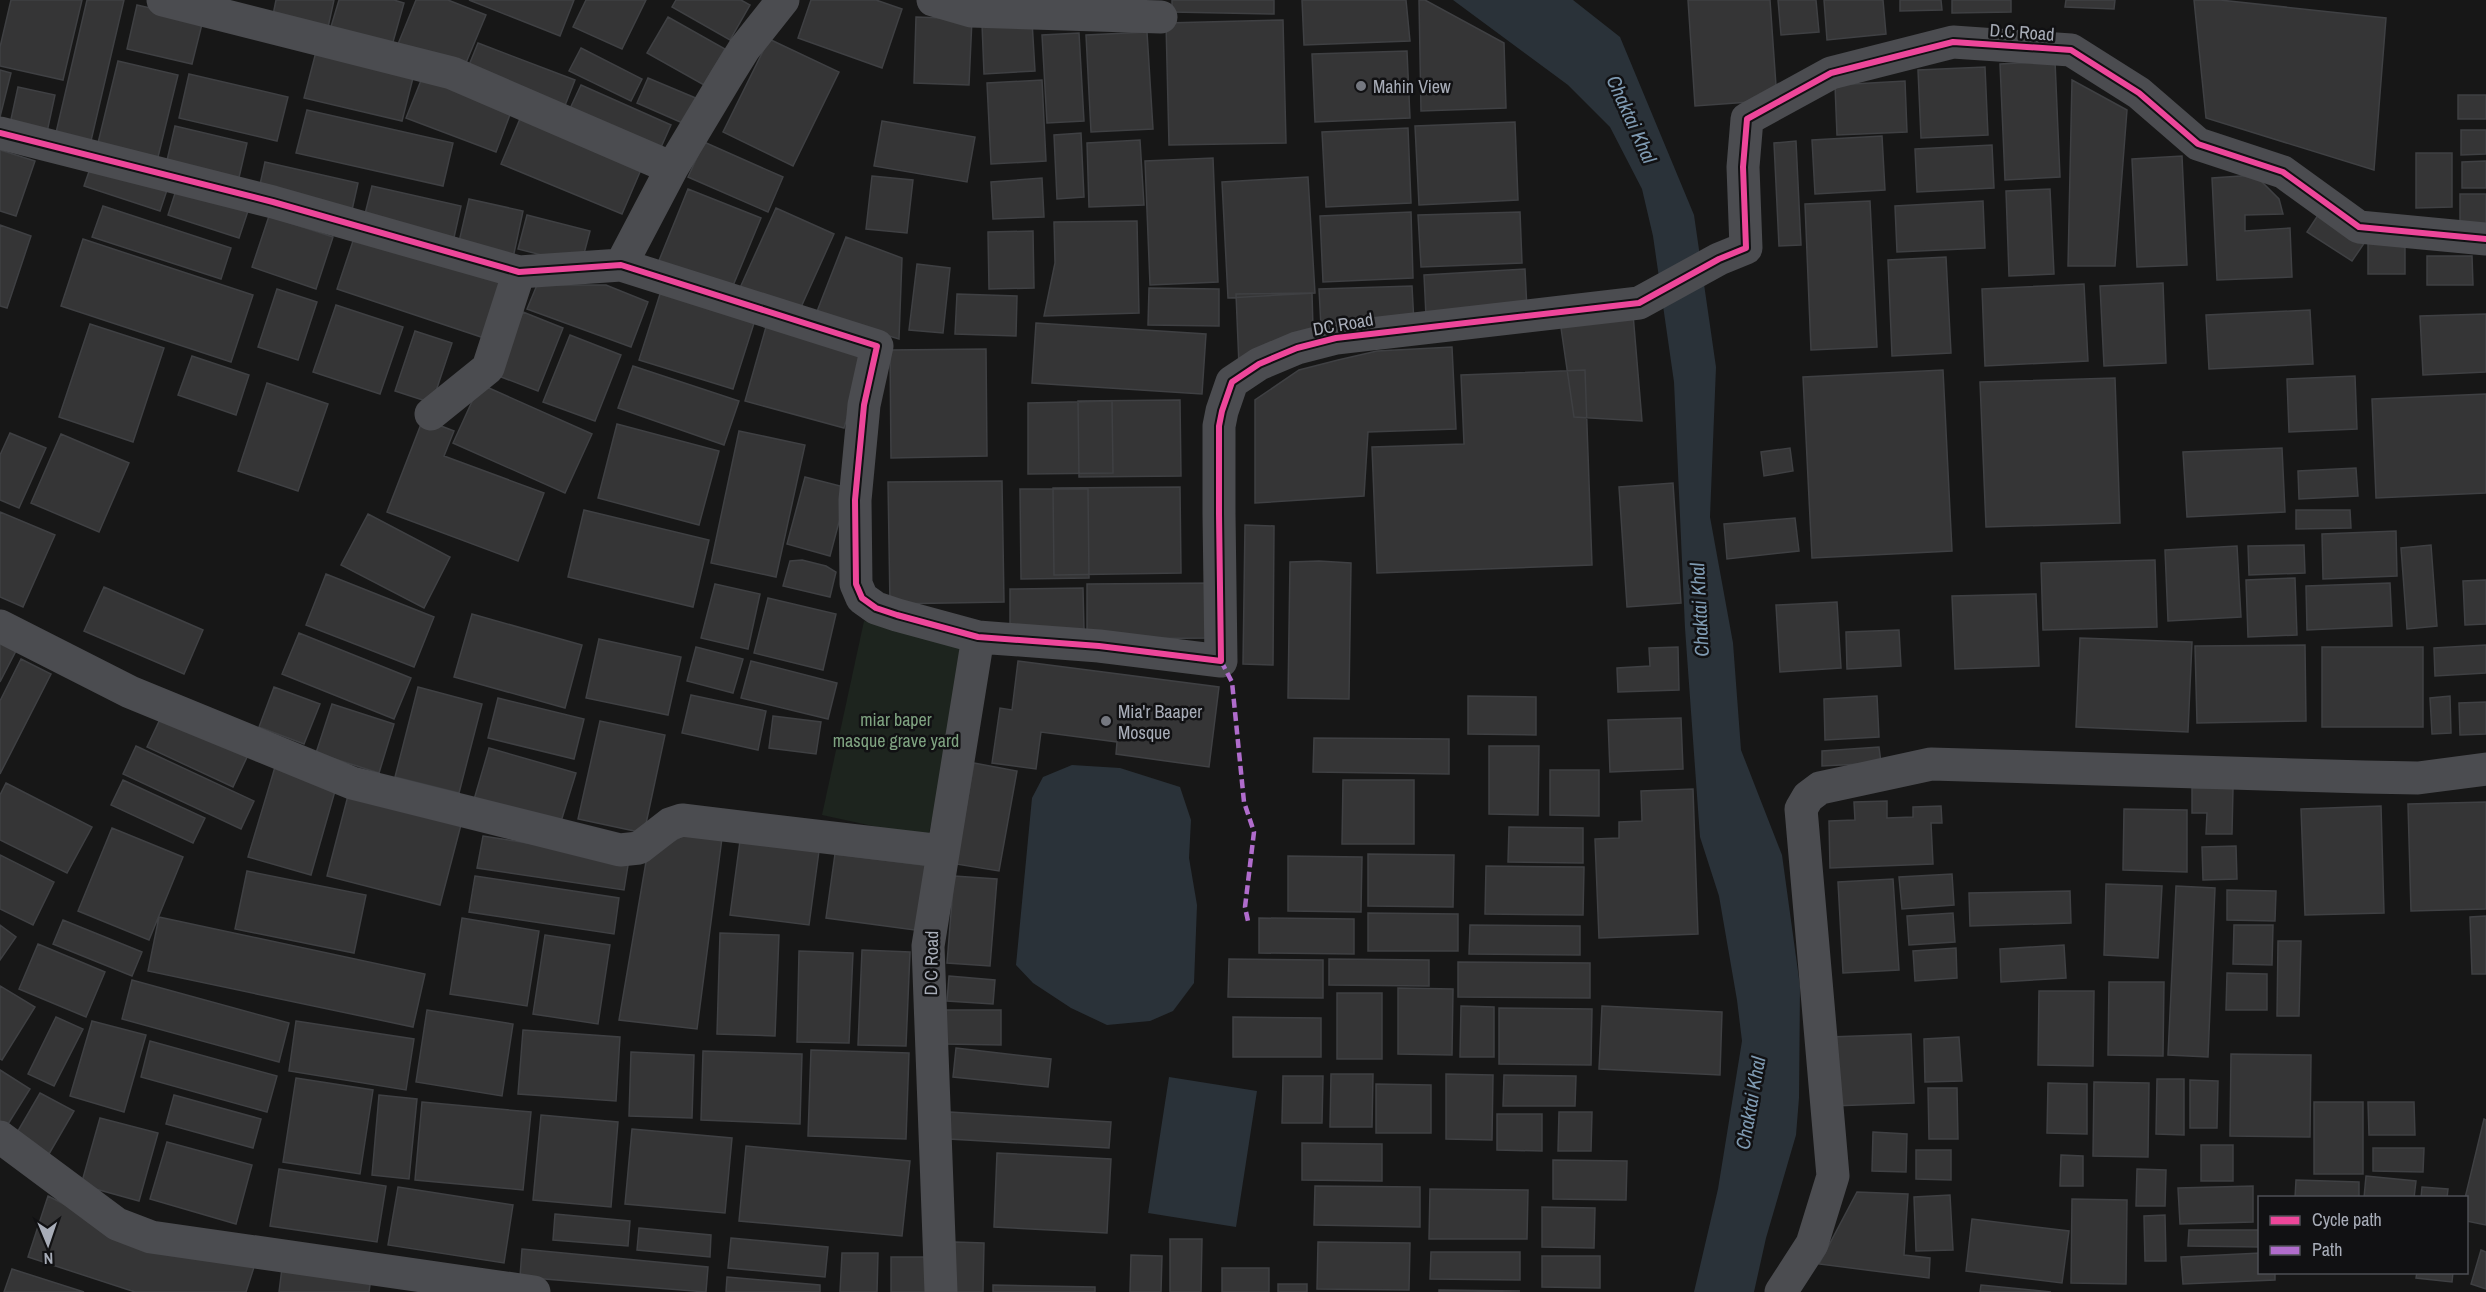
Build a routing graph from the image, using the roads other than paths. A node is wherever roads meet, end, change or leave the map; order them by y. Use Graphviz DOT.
graph roads {
  1 [pos="162,0"];
  2 [pos="783,0"];
  3 [pos="933,0"];
  4 [pos="1161,17"];
  5 [pos="0,133"];
  6 [pos="672,168"];
  7 [pos="2486,239"];
  8 [pos="621,265"];
  9 [pos="519,272"];
  10 [pos="1639,303"];
  11 [pos="430,414"];
  12 [pos="0,626"];
  13 [pos="978,637"];
  14 [pos="2486,770"];
  15 [pos="942,851"];
  16 [pos="0,1137"];
  17 [pos="534,1292"];
  18 [pos="941,1292"];
  19 [pos="1781,1292"];
  1 -- 6 [label="street"];
  2 -- 6 [label="street"];
  3 -- 4 [label="street"];
  5 -- 9 [label="street"];
  6 -- 8 [label="street"];
  7 -- 10 [label="street, D.C Road"];
  8 -- 9 [label="street"];
  8 -- 13 [label="street"];
  9 -- 11 [label="street"];
  10 -- 13 [label="street, DC Road"];
  12 -- 15 [label="street"];
  13 -- 15 [label="street, D C Road"];
  14 -- 19 [label="street"];
  15 -- 18 [label="street, D C Road"];
  16 -- 17 [label="street"];
}
